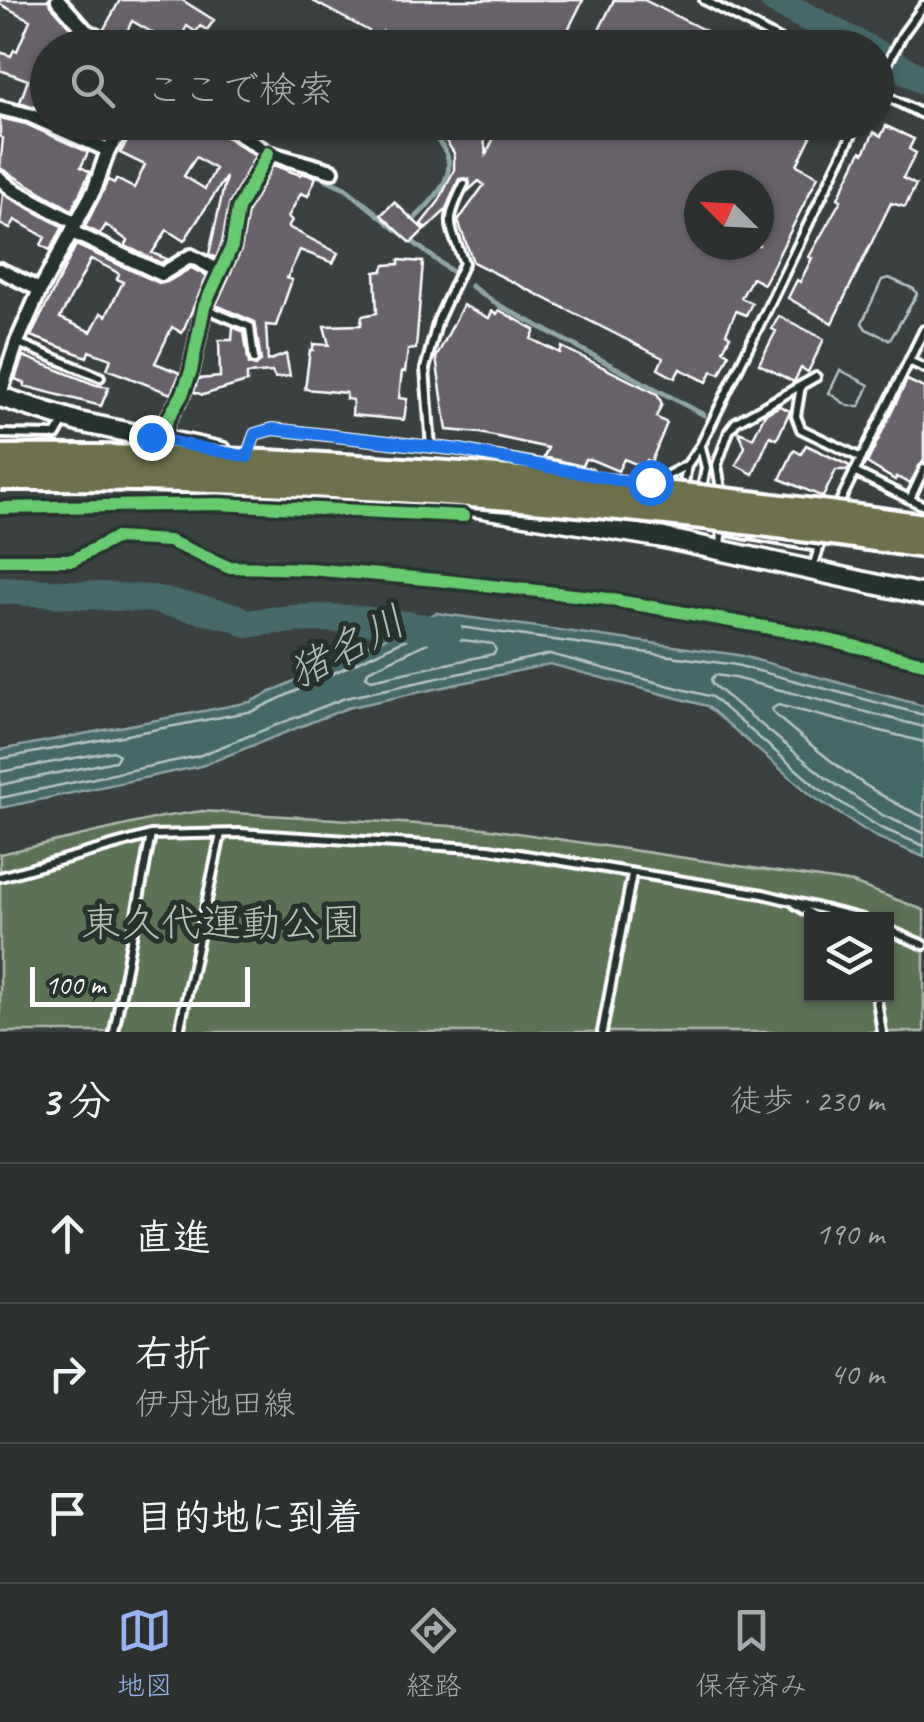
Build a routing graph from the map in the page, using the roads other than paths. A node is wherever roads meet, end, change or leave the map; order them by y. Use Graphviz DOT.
graph roads {
  1 [pos="58,0"];
  2 [pos="704,0"];
  3 [pos="924,5"];
  4 [pos="85,30"];
  5 [pos="761,30"];
  6 [pos="894,52"];
  7 [pos="894,95"];
  8 [pos="0,108"];
  9 [pos="30,115"];
  10 [pos="924,115"];
  11 [pos="85,140"];
  12 [pos="116,140"];
  13 [pos="248,140"];
  14 [pos="849,140"];
  15 [pos="108,150"];
  16 [pos="268,153"];
  17 [pos="332,172"];
  18 [pos="0,179"];
  19 [pos="464,184"];
  20 [pos="74,227"];
  21 [pos="0,270"];
  22 [pos="221,272"];
  23 [pos="40,290"];
  24 [pos="204,307"];
  25 [pos="924,330"];
  26 [pos="17,342"];
  27 [pos="254,359"];
  28 [pos="909,360"];
  29 [pos="924,368"];
  30 [pos="100,377"];
  31 [pos="816,377"];
  32 [pos="801,386"];
  33 [pos="0,395"];
  34 [pos="66,418"];
  35 [pos="0,434"];
  36 [pos="162,440"];
  37 [pos="700,446"];
  38 [pos="431,448"];
  39 [pos="0,457"];
  40 [pos="247,457"];
  41 [pos="861,458"];
  42 [pos="688,464"];
  43 [pos="924,470"];
  44 [pos="854,472"];
  45 [pos="0,481"];
  46 [pos="650,482"];
  47 [pos="110,484"];
  48 [pos="684,485"];
  49 [pos="702,491"];
  50 [pos="910,499"];
  51 [pos="924,506"];
  52 [pos="696,520"];
  53 [pos="924,526"];
  54 [pos="721,530"];
  55 [pos="686,540"];
  56 [pos="924,546"];
  57 [pos="818,547"];
  58 [pos="722,551"];
  59 [pos="812,571"];
  60 [pos="924,595"];
  61 [pos="221,834"];
  62 [pos="151,835"];
  63 [pos="632,874"];
  64 [pos="0,876"];
  65 [pos="790,901"];
  66 [pos="807,912"];
  67 [pos="832,912"];
  68 [pos="894,933"];
  69 [pos="924,945"];
  70 [pos="877,1002"];
  71 [pos="114,1032"];
  72 [pos="179,1032"];
  73 [pos="602,1032"];
  74 [pos="882,1032"];
  1 -- 4 [label="street"];
  2 -- 5 [label="lane"];
  3 -- 6 [label="lane"];
  7 -- 10 [label="lane"];
  8 -- 9 [label="street"];
  11 -- 15 [label="street"];
  12 -- 15 [label="street"];
  13 -- 16 [label="street"];
  14 -- 37 [label="lane"];
  15 -- 20 [label="street"];
  16 -- 17 [label="street"];
  16 -- 22 [label="street"];
  18 -- 20 [label="street"];
  19 -- 38 [label="lane"];
  20 -- 22 [label="street"];
  20 -- 23 [label="street"];
  21 -- 23 [label="street"];
  22 -- 24 [label="street"];
  23 -- 26 [label="street"];
  24 -- 27 [label="lane"];
  24 -- 36 [label="street"];
  25 -- 28 [label="lane"];
  26 -- 30 [label="lane"];
  26 -- 33 [label="street"];
  28 -- 29 [label="lane"];
  28 -- 41 [label="lane"];
  31 -- 32 [label="lane"];
  32 -- 41 [label="lane"];
  32 -- 54 [label="lane"];
  33 -- 34 [label="main road"];
  34 -- 35 [label="lane"];
  34 -- 36 [label="main road"];
  36 -- 40 [label="main road"];
  37 -- 42 [label="lane"];
  37 -- 49 [label="lane"];
  38 -- 40 [label="lane"];
  38 -- 46 [label="lane"];
  39 -- 47 [label="main road"];
  39 -- 53 [label="highway, bridge"];
  40 -- 47 [label="main road"];
  40 -- 55 [label="main road"];
  41 -- 44 [label="lane"];
  42 -- 46 [label="lane"];
  42 -- 48 [label="lane"];
  43 -- 50 [label="lane"];
  44 -- 50 [label="lane"];
  44 -- 57 [label="lane"];
  45 -- 47 [label="street"];
  45 -- 56 [label="highway, bridge"];
  46 -- 48 [label="lane"];
  48 -- 49 [label="lane"];
  48 -- 55 [label="lane"];
  49 -- 52 [label="lane"];
  50 -- 51 [label="lane"];
  54 -- 57 [label="lane"];
  54 -- 58 [label="lane"];
  55 -- 58 [label="main road"];
  57 -- 59 [label="lane"];
  58 -- 59 [label="main road"];
  59 -- 60 [label="main road"];
  61 -- 62 [label="lane"];
  61 -- 63 [label="lane"];
  61 -- 72 [label="lane"];
  62 -- 64 [label="lane"];
  62 -- 71 [label="lane"];
  63 -- 65 [label="lane"];
  63 -- 73 [label="lane"];
  65 -- 66 [label="lane"];
  65 -- 67 [label="lane"];
  68 -- 69 [label="lane"];
  70 -- 74 [label="lane"];
}
